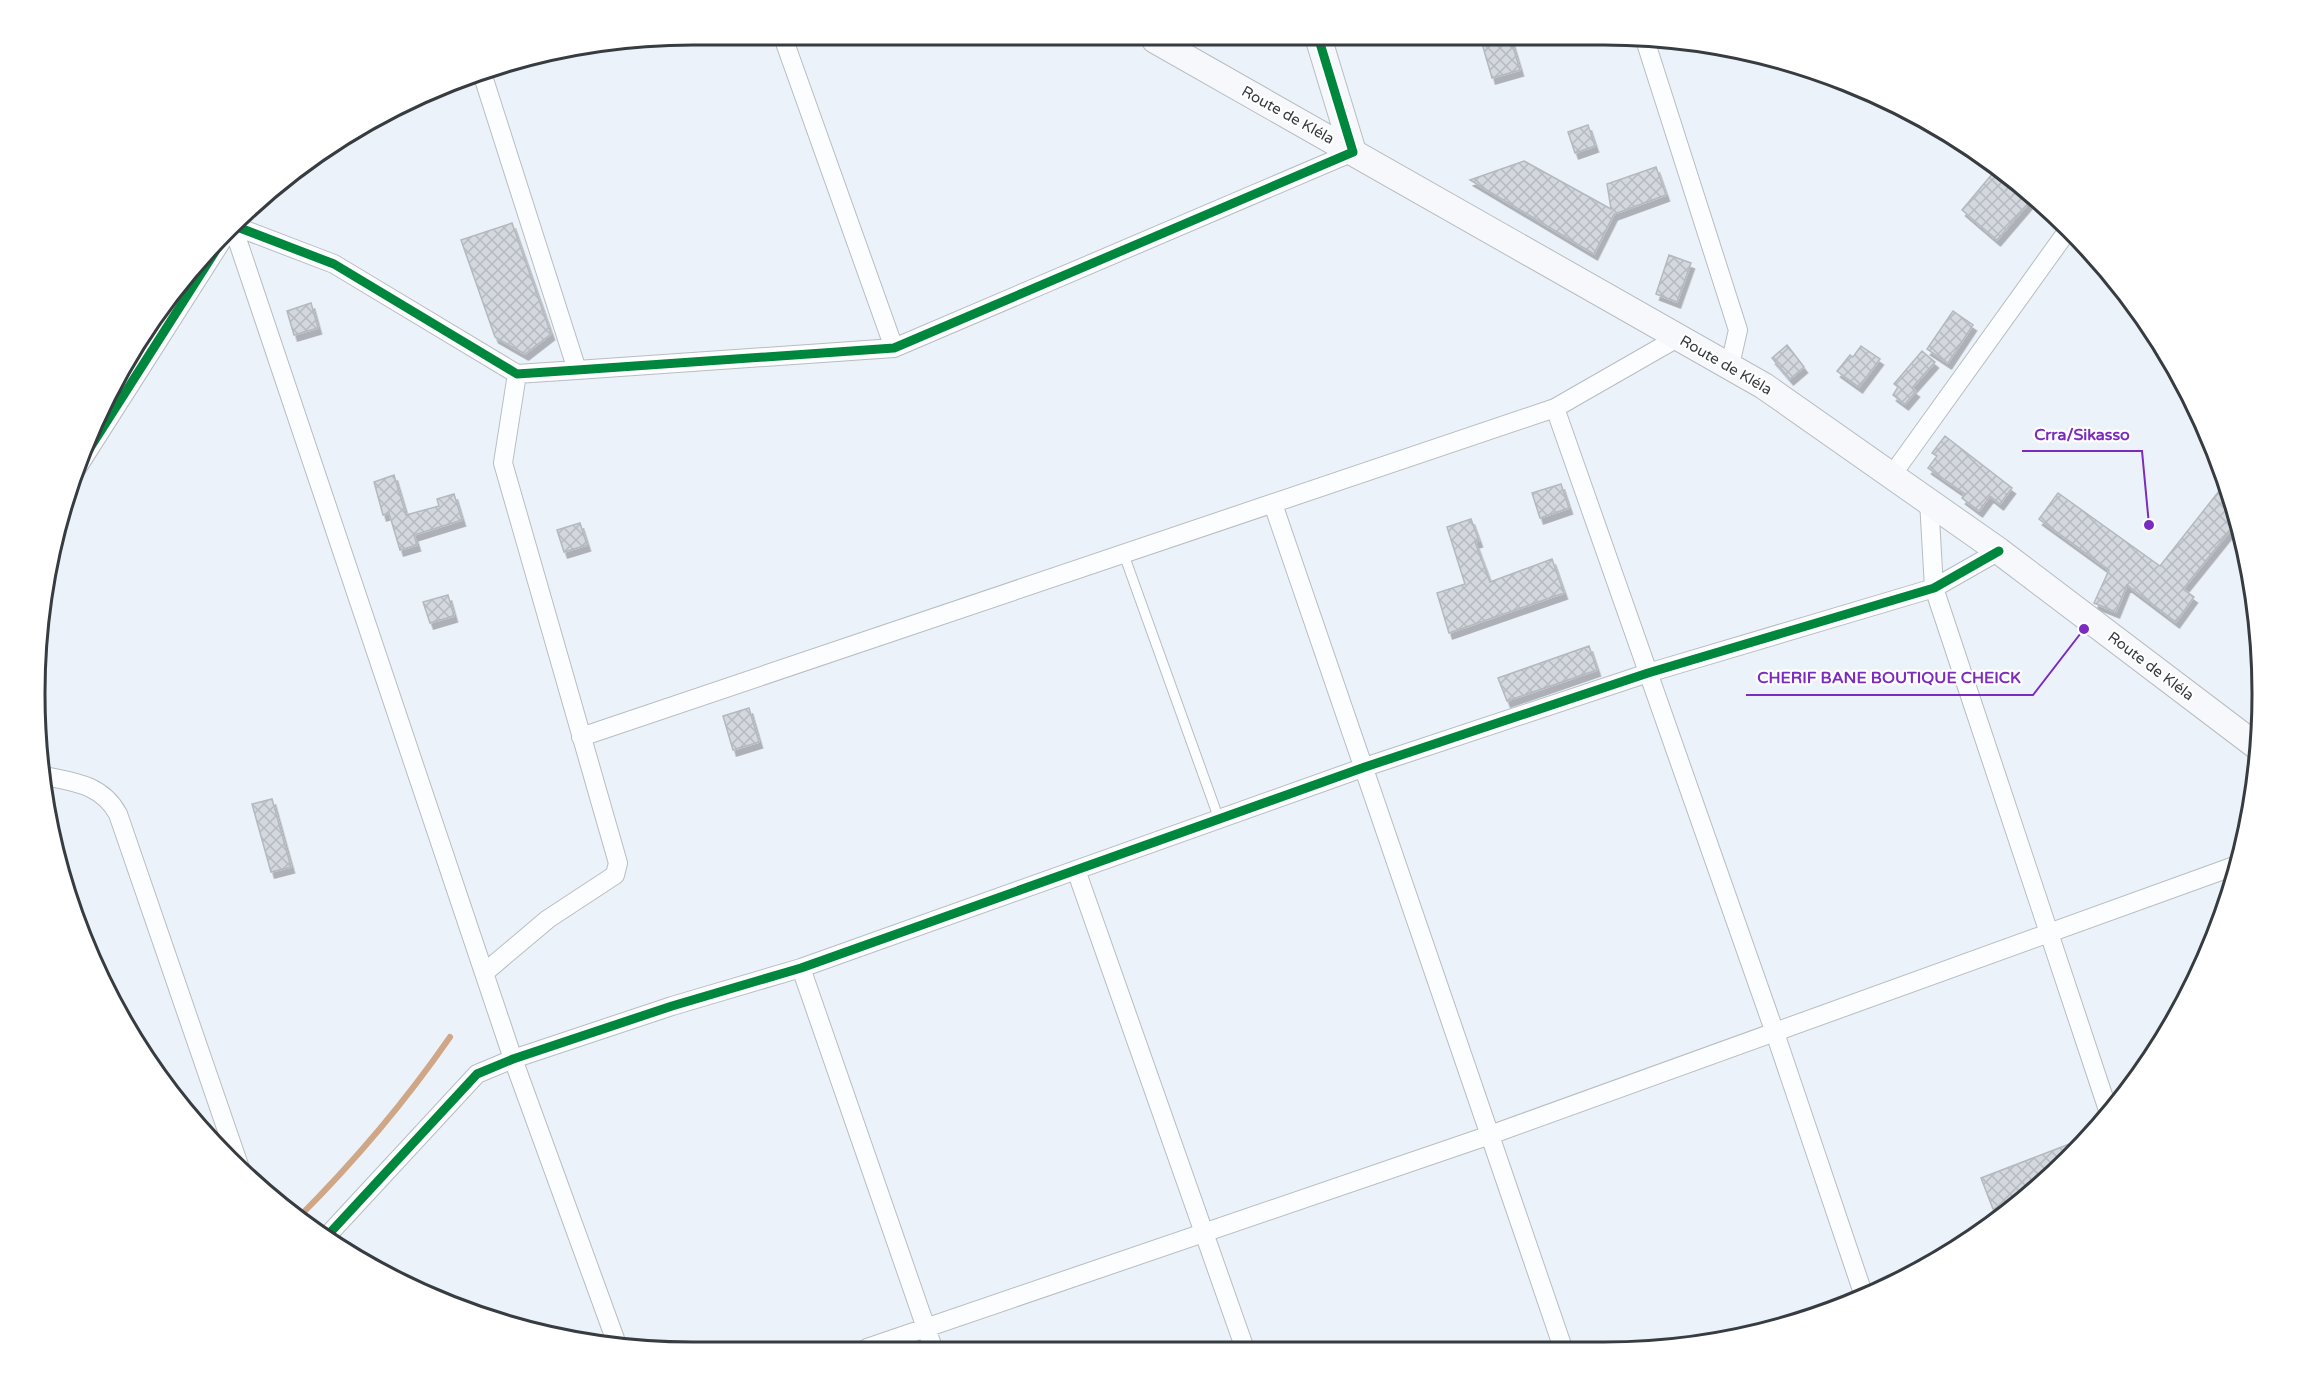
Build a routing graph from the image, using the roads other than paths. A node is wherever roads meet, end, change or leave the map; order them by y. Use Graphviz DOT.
graph roads {
  1 [pos="786,45"];
  2 [pos="1164,45"];
  3 [pos="1321,45"];
  4 [pos="1647,46"];
  5 [pos="484,79"];
  6 [pos="1353,152"];
  7 [pos="242,229"];
  8 [pos="235,235"];
  9 [pos="2063,236"];
  10 [pos="205,267"];
  11 [pos="1679,337"];
  12 [pos="894,348"];
  13 [pos="1730,365"];
  14 [pos="577,370"];
  15 [pos="517,374"];
  16 [pos="1555,408"];
  17 [pos="100,431"];
  18 [pos="1892,474"];
  19 [pos="1929,501"];
  20 [pos="1274,504"];
  21 [pos="1999,551"];
  22 [pos="1124,555"];
  23 [pos="1934,588"];
  24 [pos="1648,673"];
  25 [pos="581,737"];
  26 [pos="2250,741"];
  27 [pos="1365,767"];
  28 [pos="51,777"];
  29 [pos="1219,819"];
  30 [pos="2228,869"];
  31 [pos="1076,870"];
  32 [pos="2048,935"];
  33 [pos="801,968"];
  34 [pos="484,973"];
  35 [pos="1775,1033"];
  36 [pos="513,1059"];
  37 [pos="2106,1103"];
  38 [pos="1490,1135"];
  39 [pos="233,1149"];
  40 [pos="331,1232"];
  41 [pos="1204,1232"];
  42 [pos="1861,1289"];
  43 [pos="926,1328"];
  44 [pos="614,1337"];
  45 [pos="885,1342"];
  46 [pos="931,1342"];
  47 [pos="1243,1342"];
  48 [pos="1561,1342"];
  1 -- 12 [label="street"];
  2 -- 6 [label="main road, Route de Kléla"];
  3 -- 6 [label="main road"];
  4 -- 13 [label="street"];
  5 -- 14 [label="street"];
  6 -- 11 [label="main road, Route de Kléla"];
  6 -- 12 [label="street"];
  7 -- 15 [label="street"];
  8 -- 34 [label="street"];
  9 -- 18 [label="street"];
  10 -- 17 [label="street"];
  11 -- 13 [label="main road, Route de Kléla"];
  11 -- 16 [label="street"];
  12 -- 14 [label="street"];
  13 -- 18 [label="main road, Route de Kléla"];
  14 -- 15 [label="street"];
  15 -- 25 [label="street"];
  16 -- 20 [label="street"];
  16 -- 24 [label="street"];
  18 -- 19 [label="main road, Route de Kléla"];
  19 -- 21 [label="main road, Route de Kléla"];
  19 -- 23 [label="street"];
  20 -- 22 [label="street"];
  20 -- 27 [label="street"];
  21 -- 23 [label="street"];
  21 -- 26 [label="main road, Route de Kléla"];
  22 -- 25 [label="street"];
  22 -- 29 [label="lane"];
  23 -- 24 [label="street"];
  23 -- 32 [label="street"];
  24 -- 27 [label="street"];
  24 -- 35 [label="street"];
  25 -- 34 [label="street"];
  27 -- 29 [label="street"];
  27 -- 38 [label="street"];
  28 -- 39 [label="street"];
  29 -- 31 [label="street"];
  30 -- 32 [label="street"];
  31 -- 33 [label="street"];
  31 -- 41 [label="street"];
  32 -- 35 [label="street"];
  32 -- 37 [label="street"];
  33 -- 36 [label="street"];
  33 -- 43 [label="street"];
  34 -- 36 [label="street"];
  35 -- 38 [label="street"];
  35 -- 42 [label="street"];
  36 -- 40 [label="street"];
  36 -- 44 [label="street"];
  38 -- 41 [label="street"];
  38 -- 48 [label="street"];
  41 -- 43 [label="street"];
  41 -- 47 [label="street"];
  43 -- 45 [label="street"];
  43 -- 46 [label="street"];
}
